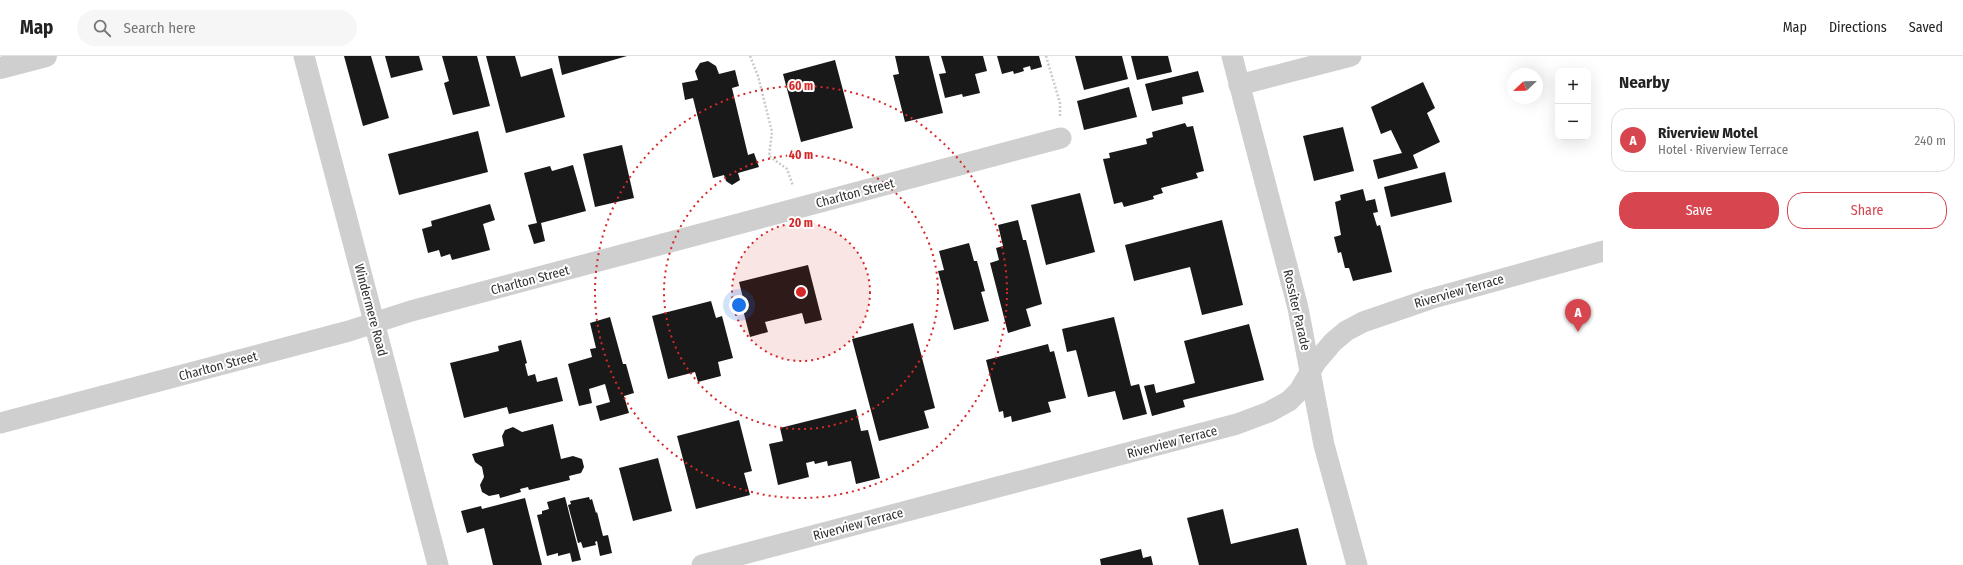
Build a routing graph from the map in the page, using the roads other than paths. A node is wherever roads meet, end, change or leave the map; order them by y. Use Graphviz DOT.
graph roads {
  1 [pos="46,56"];
  2 [pos="304,56"];
  3 [pos="1232,56"];
  4 [pos="1351,56"];
  5 [pos="0,68"];
  6 [pos="1239,85"];
  7 [pos="1061,138"];
  8 [pos="1603,251"];
  9 [pos="374,322"];
  10 [pos="1310,374"];
  11 [pos="0,424"];
  12 [pos="438,565"];
  13 [pos="702,565"];
  14 [pos="1356,565"];
  1 -- 5 [label="street"];
  2 -- 9 [label="street, Windermere Road"];
  3 -- 6 [label="street, Rossiter Parade"];
  4 -- 6 [label="street"];
  6 -- 10 [label="street, Rossiter Parade"];
  7 -- 9 [label="street, Charlton Street"];
  8 -- 10 [label="street, Riverview Terrace"];
  9 -- 11 [label="street, Charlton Street"];
  9 -- 12 [label="street, Windermere Road"];
  10 -- 13 [label="street, Riverview Terrace"];
  10 -- 14 [label="street, Rossiter Parade"];
}
